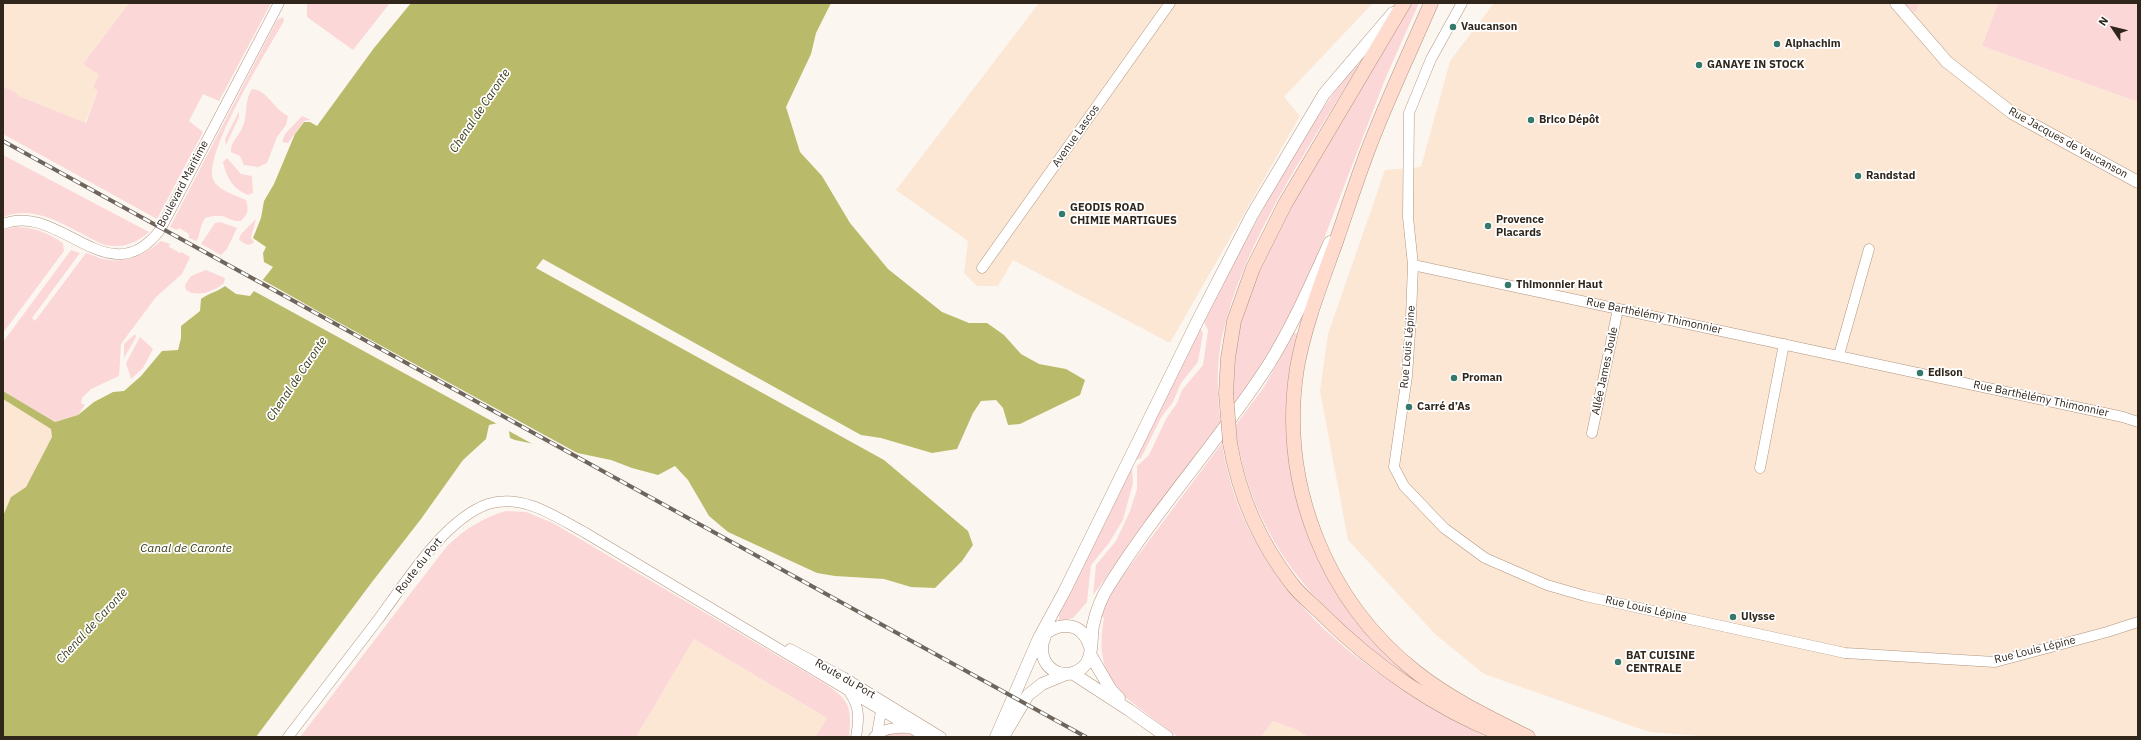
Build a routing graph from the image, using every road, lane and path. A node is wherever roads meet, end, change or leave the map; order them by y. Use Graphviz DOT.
graph roads {
  1 [pos="1170,3"];
  2 [pos="1403,3"];
  3 [pos="1431,3"];
  4 [pos="1462,3"];
  5 [pos="1896,3"];
  6 [pos="278,4"];
  7 [pos="2138,182"];
  8 [pos="1353,192"];
  9 [pos="3,224"];
  10 [pos="1869,249"];
  11 [pos="1414,265"];
  12 [pos="982,268"];
  13 [pos="1618,309"];
  14 [pos="1784,344"];
  15 [pos="1839,355"];
  16 [pos="2138,422"];
  17 [pos="1592,433"];
  18 [pos="1760,468"];
  19 [pos="2138,622"];
  20 [pos="745,627"];
  21 [pos="1043,635"];
  22 [pos="1090,651"];
  23 [pos="1069,674"];
  24 [pos="850,693"];
  25 [pos="882,700"];
  26 [pos="877,709"];
  27 [pos="1129,710"];
  28 [pos="859,724"];
  29 [pos="911,728"];
  30 [pos="876,735"];
  31 [pos="288,737"];
  32 [pos="856,737"];
  33 [pos="926,737"];
  34 [pos="941,737"];
  35 [pos="996,737"];
  36 [pos="1003,737"];
  37 [pos="1167,737"];
  38 [pos="1508,737"];
  39 [pos="1528,737"];
  1 -- 12 [label="street, Avenue Lascos"];
  2 -- 21 [label="street"];
  2 -- 38 [label="main road, bridge"];
  3 -- 8 [label="main road"];
  4 -- 11 [label="street"];
  5 -- 7 [label="street, Rue Jacques de Vaucanson"];
  6 -- 9 [label="street, Boulevard Maritime"];
  8 -- 22 [label="street"];
  8 -- 39 [label="main road"];
  10 -- 15 [label="street"];
  11 -- 13 [label="street, Rue Barthélémy Thimonnier"];
  11 -- 19 [label="street, Rue Louis Lépine"];
  13 -- 14 [label="street, Rue Barthélémy Thimonnier"];
  13 -- 17 [label="street, Allée James Joule"];
  14 -- 15 [label="street, Rue Barthélémy Thimonnier"];
  14 -- 18 [label="street"];
  15 -- 16 [label="street, Rue Barthélémy Thimonnier"];
  20 -- 24 [label="street, Route du Port"];
  20 -- 25 [label="street, Route du Port"];
  20 -- 31 [label="street, Route du Port"];
  21 -- 22 [label="street"];
  21 -- 23 [label="street"];
  21 -- 35 [label="street"];
  22 -- 23 [label="street"];
  22 -- 27 [label="street"];
  23 -- 27 [label="street"];
  23 -- 36 [label="street"];
  24 -- 26 [label="street, Route du Port"];
  24 -- 28 [label="street"];
  25 -- 26 [label="street"];
  25 -- 34 [label="street, Route du Port"];
  26 -- 28 [label="street"];
  26 -- 29 [label="street, Route du Port"];
  26 -- 30 [label="street"];
  27 -- 37 [label="street"];
  28 -- 32 [label="street"];
  29 -- 30 [label="street"];
  29 -- 33 [label="street, Route du Port"];
}
